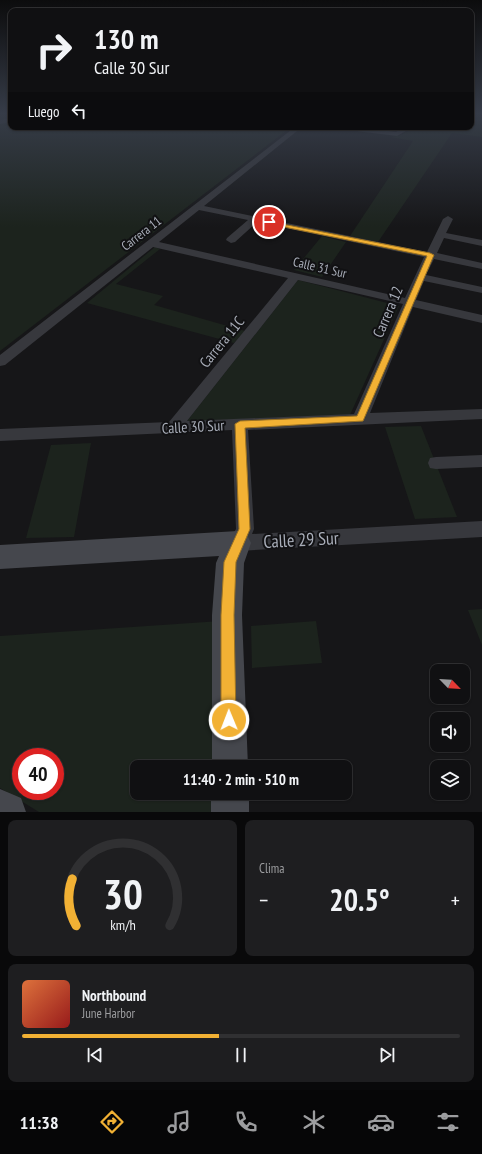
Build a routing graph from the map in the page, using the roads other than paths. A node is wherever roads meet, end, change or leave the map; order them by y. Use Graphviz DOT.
graph roads {
  1 [pos="268,151"];
  2 [pos="196,207"];
  3 [pos="255,219"];
  4 [pos="448,219"];
  5 [pos="441,235"];
  6 [pos="232,240"];
  7 [pos="151,243"];
  8 [pos="482,243"];
  9 [pos="430,255"];
  10 [pos="482,266"];
  11 [pos="295,276"];
  12 [pos="420,277"];
  13 [pos="482,290"];
  14 [pos="410,302"];
  15 [pos="482,319"];
  16 [pos="0,362"];
  17 [pos="482,414"];
  18 [pos="360,419"];
  19 [pos="240,424"];
  20 [pos="174,427"];
  21 [pos="0,435"];
  22 [pos="482,461"];
  23 [pos="436,463"];
  24 [pos="482,529"];
  25 [pos="238,543"];
  26 [pos="0,558"];
  27 [pos="230,760"];
  28 [pos="230,800"];
  29 [pos="0,808"];
  30 [pos="7,812"];
  31 [pos="230,812"];
  1 -- 2 [label="street, Carrera 11"];
  2 -- 3 [label="street"];
  2 -- 7 [label="street, Carrera 11"];
  3 -- 6 [label="street"];
  3 -- 9 [label="street"];
  4 -- 5 [label="street, Carrera 12"];
  5 -- 8 [label="street"];
  5 -- 9 [label="street, Carrera 12"];
  7 -- 11 [label="street, Calle 31 Sur"];
  7 -- 16 [label="street, Carrera 11"];
  9 -- 10 [label="street"];
  9 -- 12 [label="street, Carrera 12"];
  11 -- 14 [label="street, Calle 31 Sur"];
  11 -- 20 [label="street, Carrera 11C"];
  12 -- 13 [label="street"];
  12 -- 14 [label="street, Carrera 12"];
  14 -- 15 [label="street, Calle 31 Sur"];
  14 -- 18 [label="street, Carrera 12"];
  17 -- 18 [label="street, Calle 30 Sur"];
  18 -- 19 [label="street, Calle 30 Sur"];
  19 -- 20 [label="street, Calle 30 Sur"];
  19 -- 25 [label="street"];
  20 -- 21 [label="street, Calle 30 Sur"];
  22 -- 23 [label="street"];
  24 -- 25 [label="street, Calle 29 Sur"];
  25 -- 26 [label="street, Calle 29 Sur"];
  25 -- 27 [label="street"];
  28 -- 31 [label="street"];
  29 -- 30 [label="street"];
}
